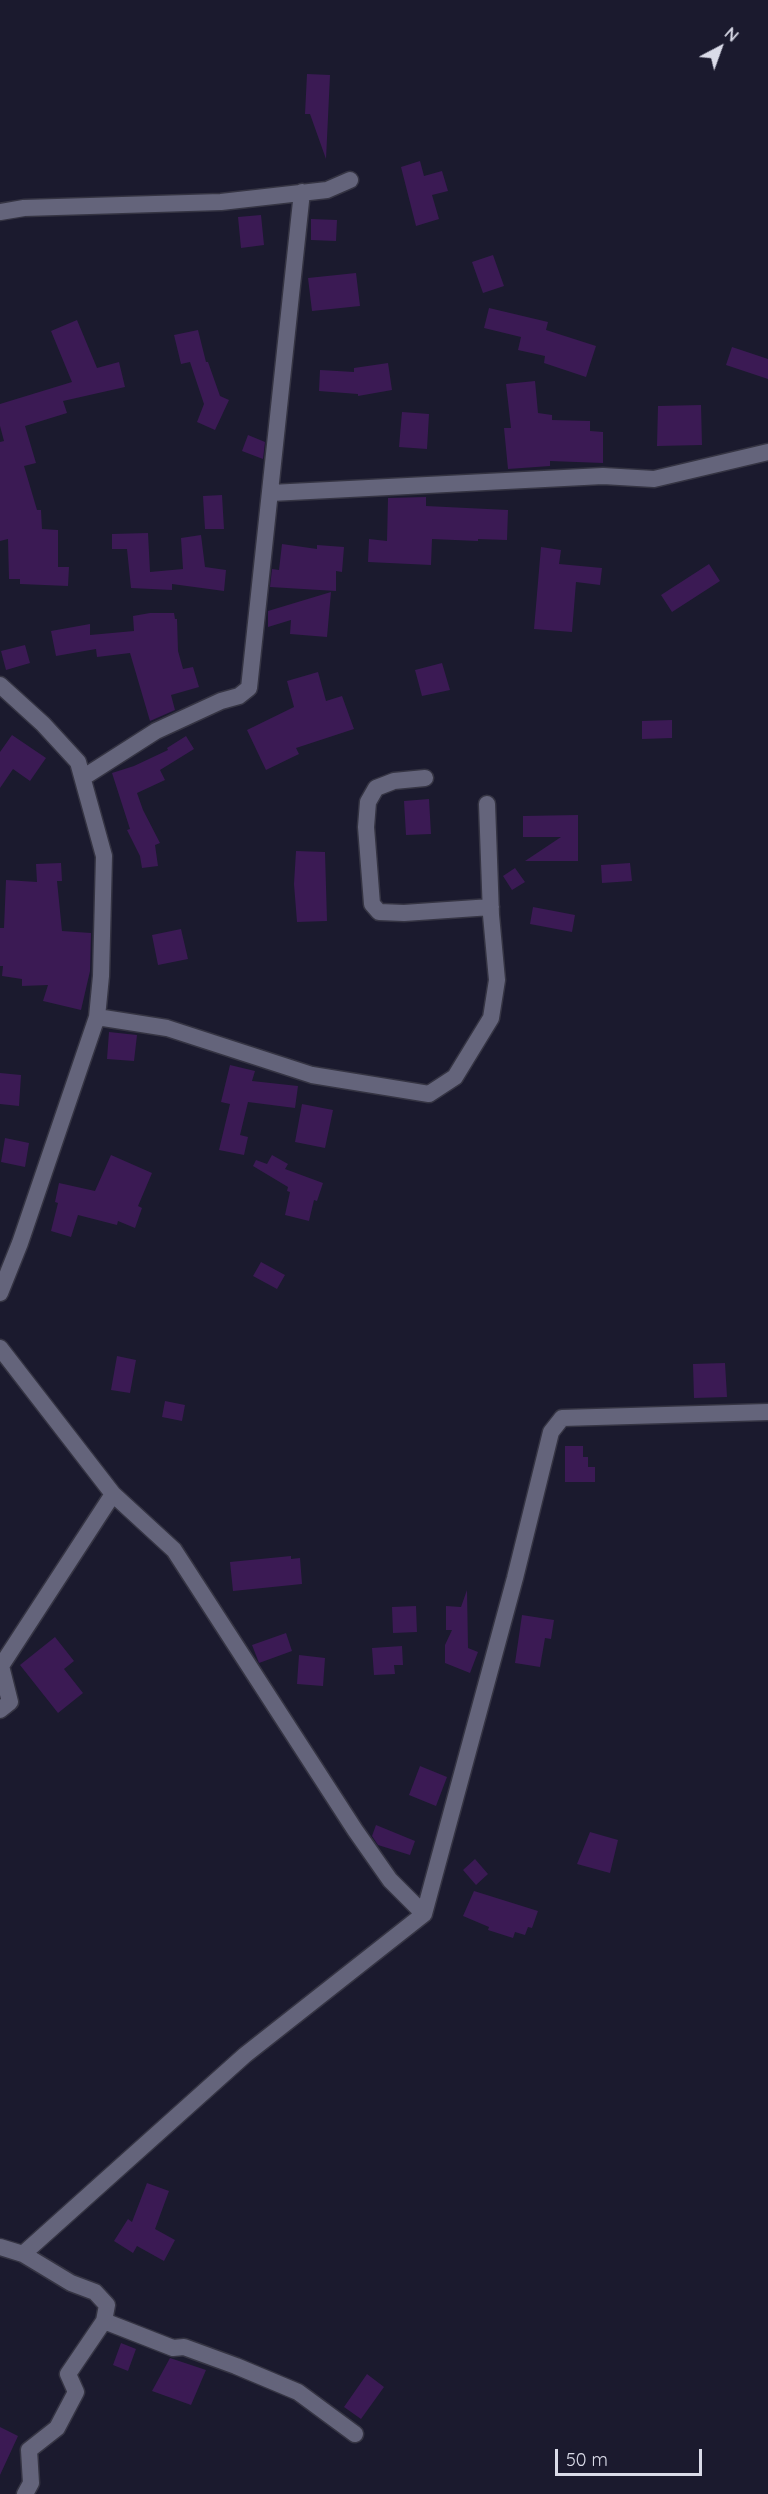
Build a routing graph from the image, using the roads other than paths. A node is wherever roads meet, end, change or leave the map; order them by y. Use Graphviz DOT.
graph roads {
  1 [pos="350,180"];
  2 [pos="302,192"];
  3 [pos="0,212"];
  4 [pos="768,452"];
  5 [pos="271,493"];
  6 [pos="0,685"];
  7 [pos="84,777"];
  8 [pos="425,778"];
  9 [pos="487,804"];
  10 [pos="491,907"];
  11 [pos="96,1017"];
  12 [pos="0,1293"];
  13 [pos="0,1348"];
  14 [pos="768,1412"];
  15 [pos="113,1494"];
  16 [pos="0,1710"];
  17 [pos="424,1914"];
  18 [pos="0,2247"];
  19 [pos="22,2254"];
  20 [pos="104,2321"];
  21 [pos="355,2434"];
  22 [pos="25,2494"];
  1 -- 2 [label="street"];
  2 -- 3 [label="street"];
  2 -- 5 [label="street"];
  4 -- 5 [label="street"];
  5 -- 7 [label="street"];
  6 -- 7 [label="street"];
  7 -- 11 [label="street"];
  8 -- 10 [label="street"];
  9 -- 10 [label="street"];
  10 -- 11 [label="street"];
  11 -- 12 [label="street"];
  13 -- 15 [label="street"];
  14 -- 17 [label="street"];
  15 -- 16 [label="street"];
  15 -- 17 [label="street"];
  17 -- 19 [label="street"];
  18 -- 19 [label="street"];
  19 -- 20 [label="street"];
  20 -- 21 [label="street"];
  20 -- 22 [label="street"];
}
